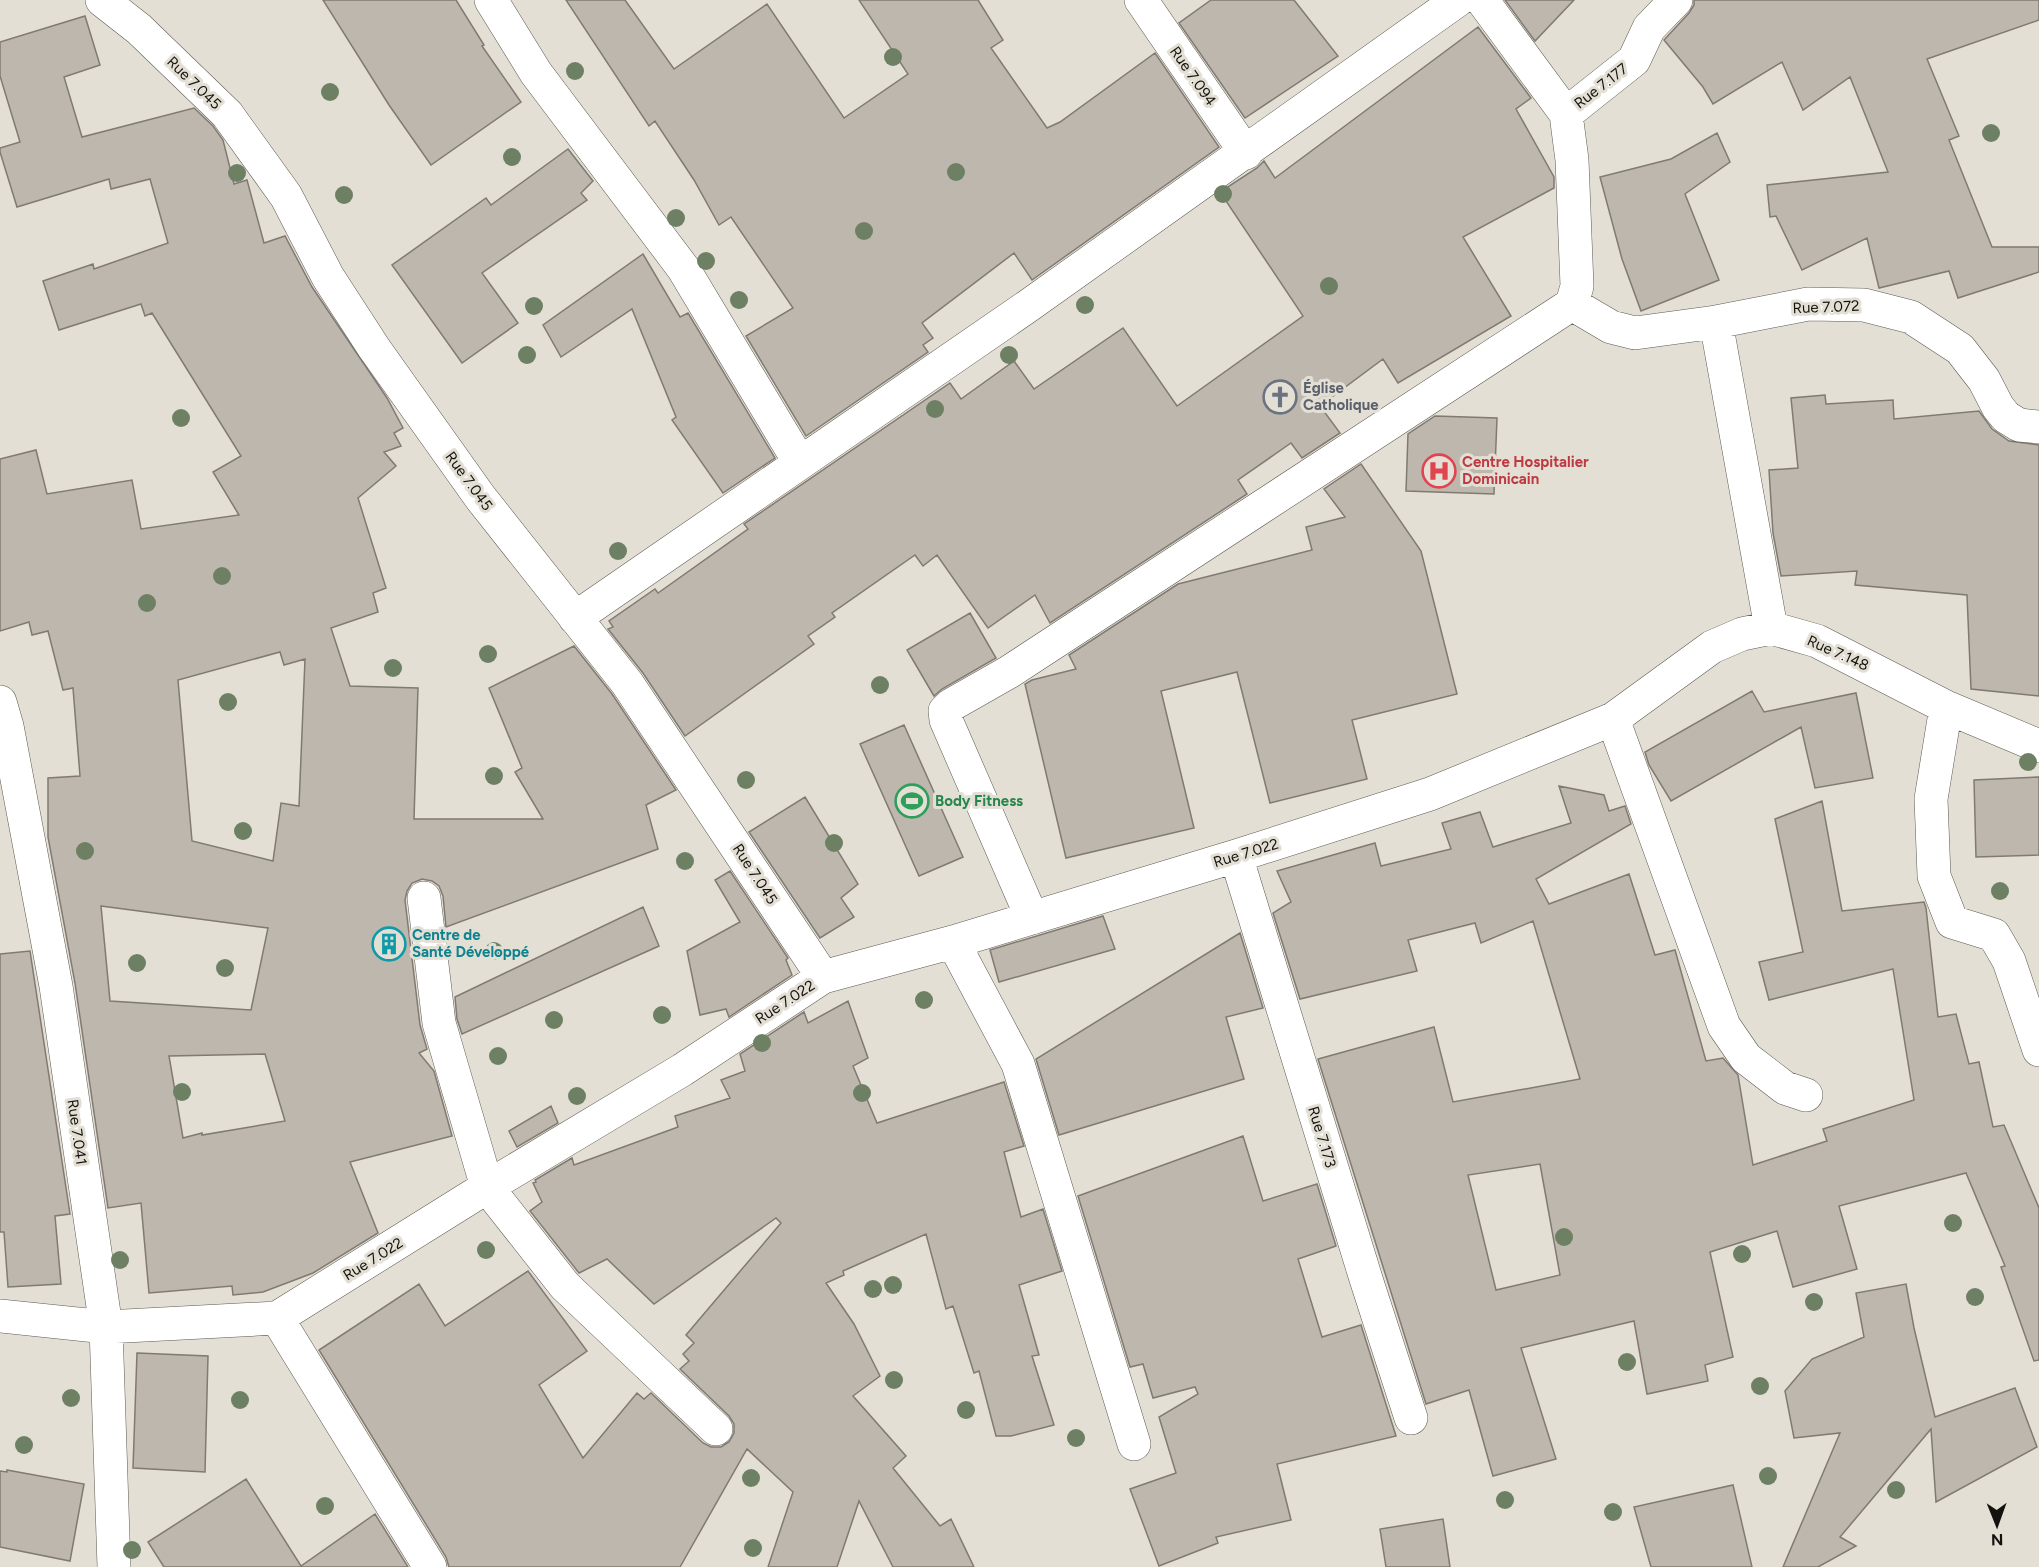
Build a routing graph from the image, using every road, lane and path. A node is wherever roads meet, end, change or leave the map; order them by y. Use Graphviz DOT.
graph roads {
  1 [pos="102,0"];
  2 [pos="491,0"];
  3 [pos="1141,0"];
  4 [pos="1458,0"];
  5 [pos="1482,0"];
  6 [pos="1676,0"];
  7 [pos="1566,114"];
  8 [pos="1246,153"];
  9 [pos="1572,304"];
  10 [pos="1716,322"];
  11 [pos="2039,427"];
  12 [pos="800,463"];
  13 [pos="575,618"];
  14 [pos="1771,628"];
  15 [pos="0,702"];
  16 [pos="1946,707"];
  17 [pos="1612,719"];
  18 [pos="2039,746"];
  19 [pos="1236,856"];
  20 [pos="424,898"];
  21 [pos="1032,918"];
  22 [pos="953,942"];
  23 [pos="823,977"];
  24 [pos="2039,1050"];
  25 [pos="1806,1095"];
  26 [pos="487,1187"];
  27 [pos="0,1316"];
  28 [pos="277,1318"];
  29 [pos="106,1327"];
  30 [pos="1411,1418"];
  31 [pos="716,1429"];
  32 [pos="1134,1444"];
  33 [pos="114,1567"];
  34 [pos="430,1567"];
  1 -- 13 [label="street, Rue 7.045"];
  2 -- 12 [label="street"];
  3 -- 8 [label="street, Rue 7.094"];
  4 -- 8 [label="street"];
  5 -- 7 [label="street"];
  6 -- 7 [label="street, Rue 7.177"];
  7 -- 9 [label="street"];
  8 -- 12 [label="street"];
  9 -- 10 [label="street, Rue 7.072"];
  9 -- 21 [label="street"];
  10 -- 11 [label="street, Rue 7.072"];
  10 -- 14 [label="street"];
  12 -- 13 [label="street"];
  13 -- 23 [label="street, Rue 7.045"];
  14 -- 16 [label="street, Rue 7.148"];
  14 -- 17 [label="street, Rue 7.148"];
  15 -- 29 [label="street, Rue 7.041"];
  16 -- 18 [label="street, Rue 7.148"];
  16 -- 24 [label="street"];
  17 -- 19 [label="street, Rue 7.022"];
  17 -- 25 [label="street"];
  19 -- 21 [label="street, Rue 7.022"];
  19 -- 30 [label="street, Rue 7.173"];
  20 -- 26 [label="street"];
  21 -- 22 [label="street, Rue 7.022"];
  22 -- 23 [label="street, Rue 7.022"];
  22 -- 32 [label="street"];
  23 -- 26 [label="street, Rue 7.022"];
  26 -- 28 [label="street, Rue 7.022"];
  26 -- 31 [label="street"];
  27 -- 29 [label="street, Rue 7.022"];
  28 -- 29 [label="street, Rue 7.022"];
  28 -- 34 [label="street"];
  29 -- 33 [label="street, Rue 7.041"];
}
